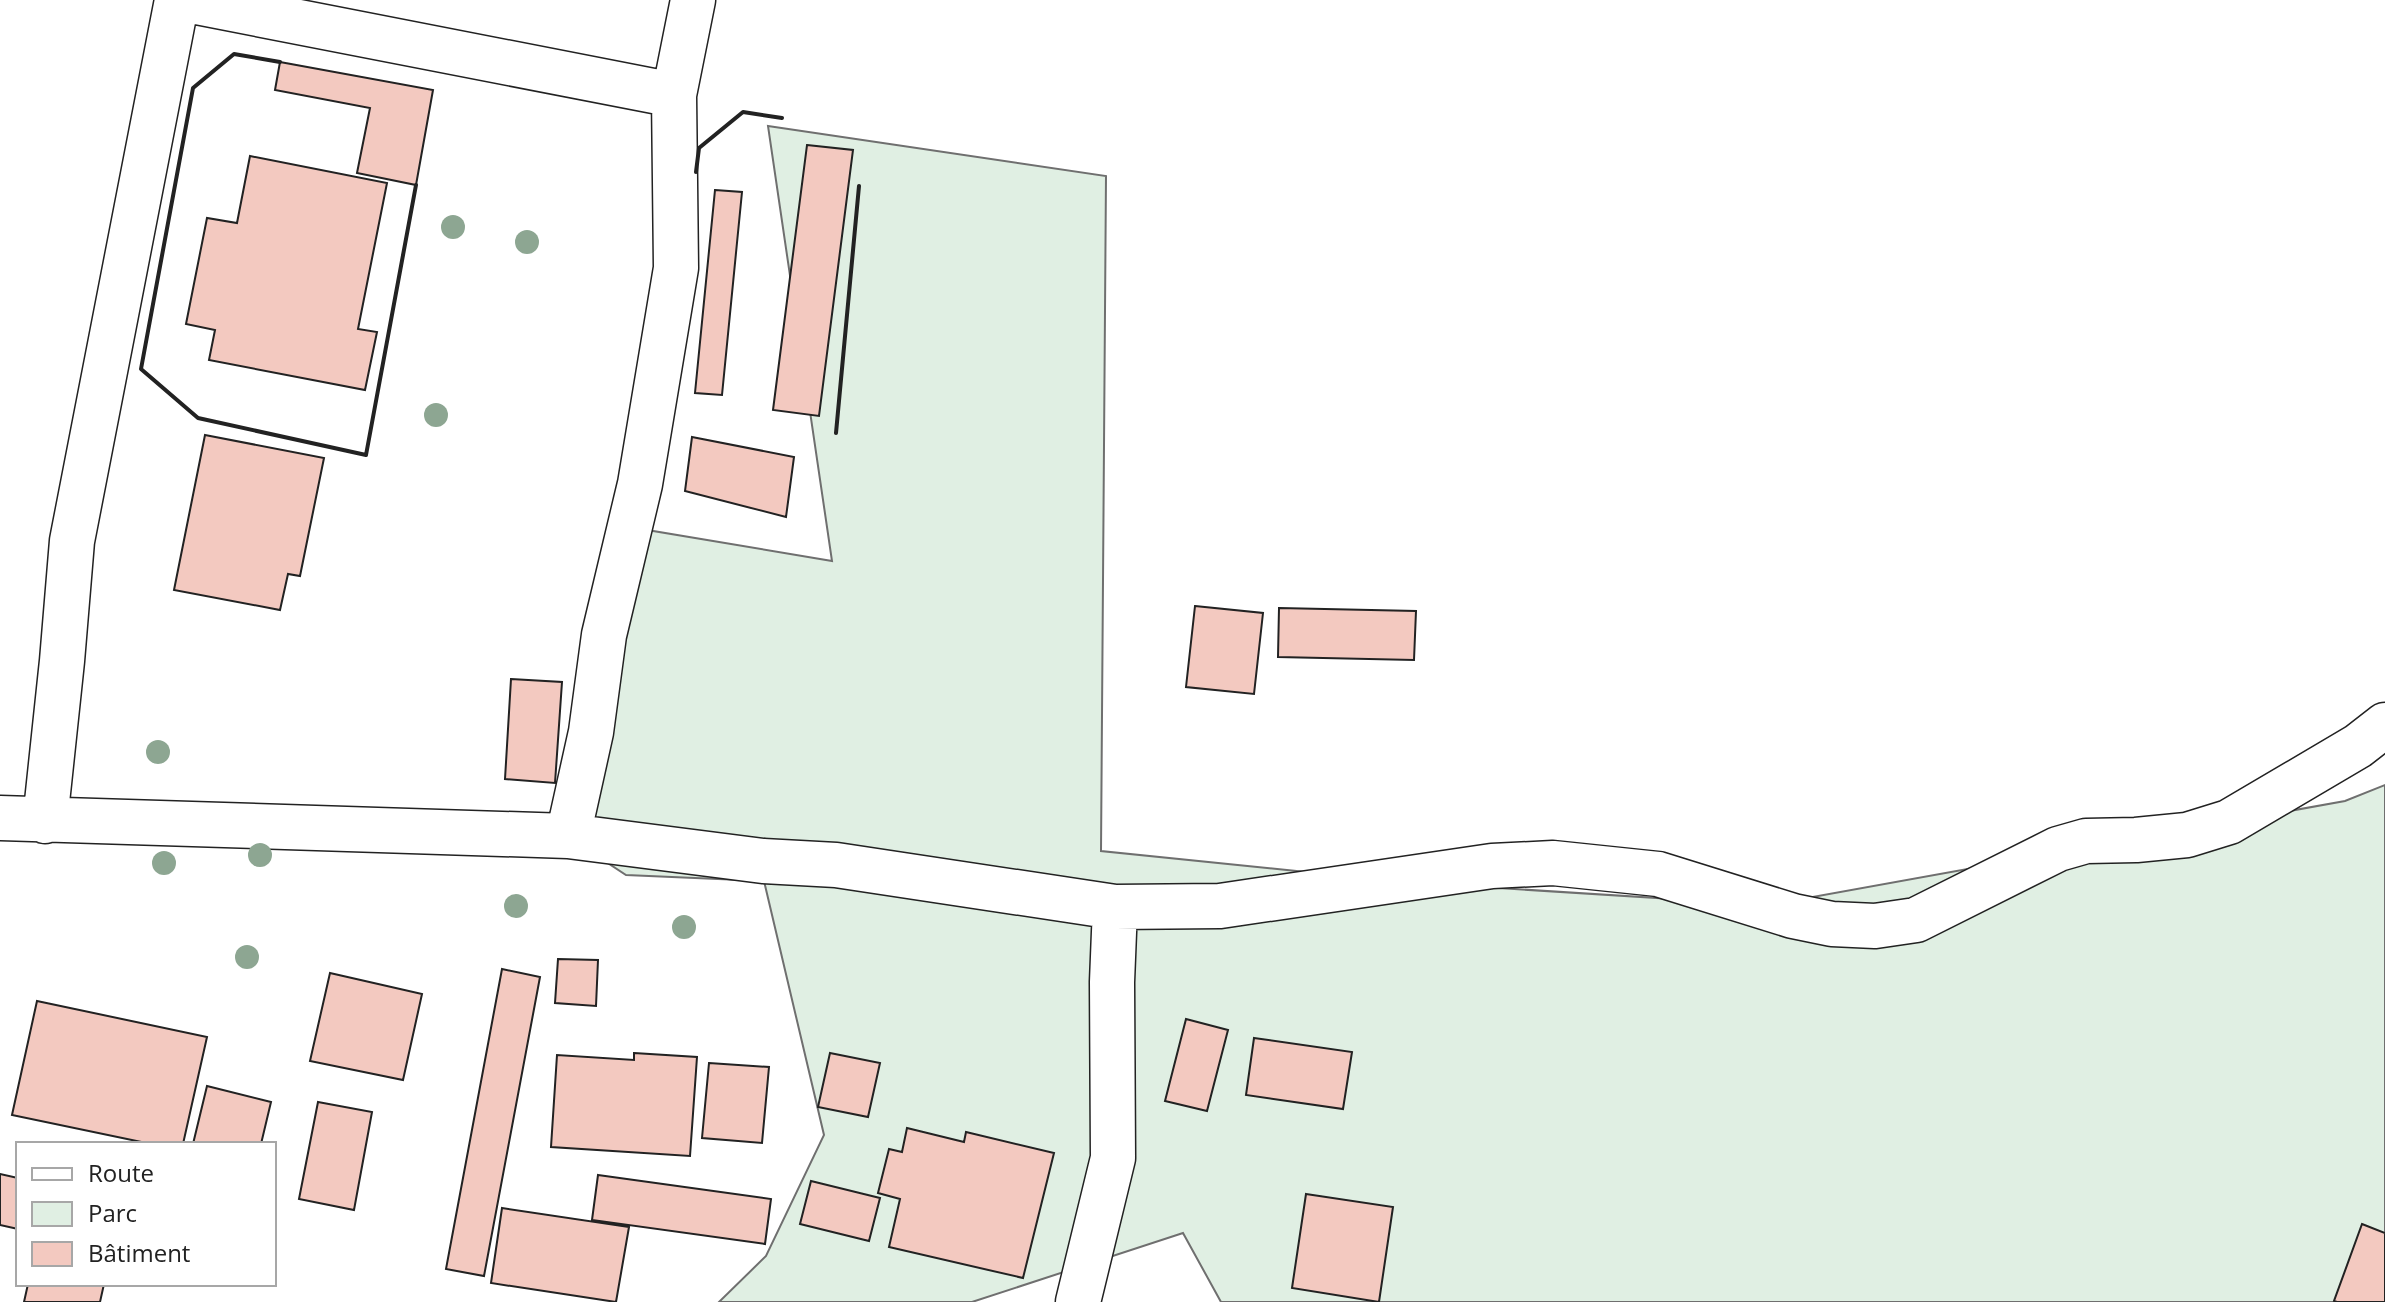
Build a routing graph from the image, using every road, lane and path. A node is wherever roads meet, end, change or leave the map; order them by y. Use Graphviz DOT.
graph roads {
  1 [pos="177,0"];
  2 [pos="186,0"];
  3 [pos="693,0"];
  4 [pos="674,95"];
  5 [pos="2385,725"];
  6 [pos="0,818"];
  7 [pos="45,821"];
  8 [pos="568,836"];
  9 [pos="1115,907"];
  10 [pos="1078,1302"];
  1 -- 7 [label="street"];
  2 -- 4 [label="street"];
  3 -- 4 [label="street"];
  4 -- 8 [label="street"];
  5 -- 9 [label="street"];
  6 -- 7 [label="street"];
  7 -- 8 [label="street"];
  8 -- 9 [label="street"];
  9 -- 10 [label="street"];
}
